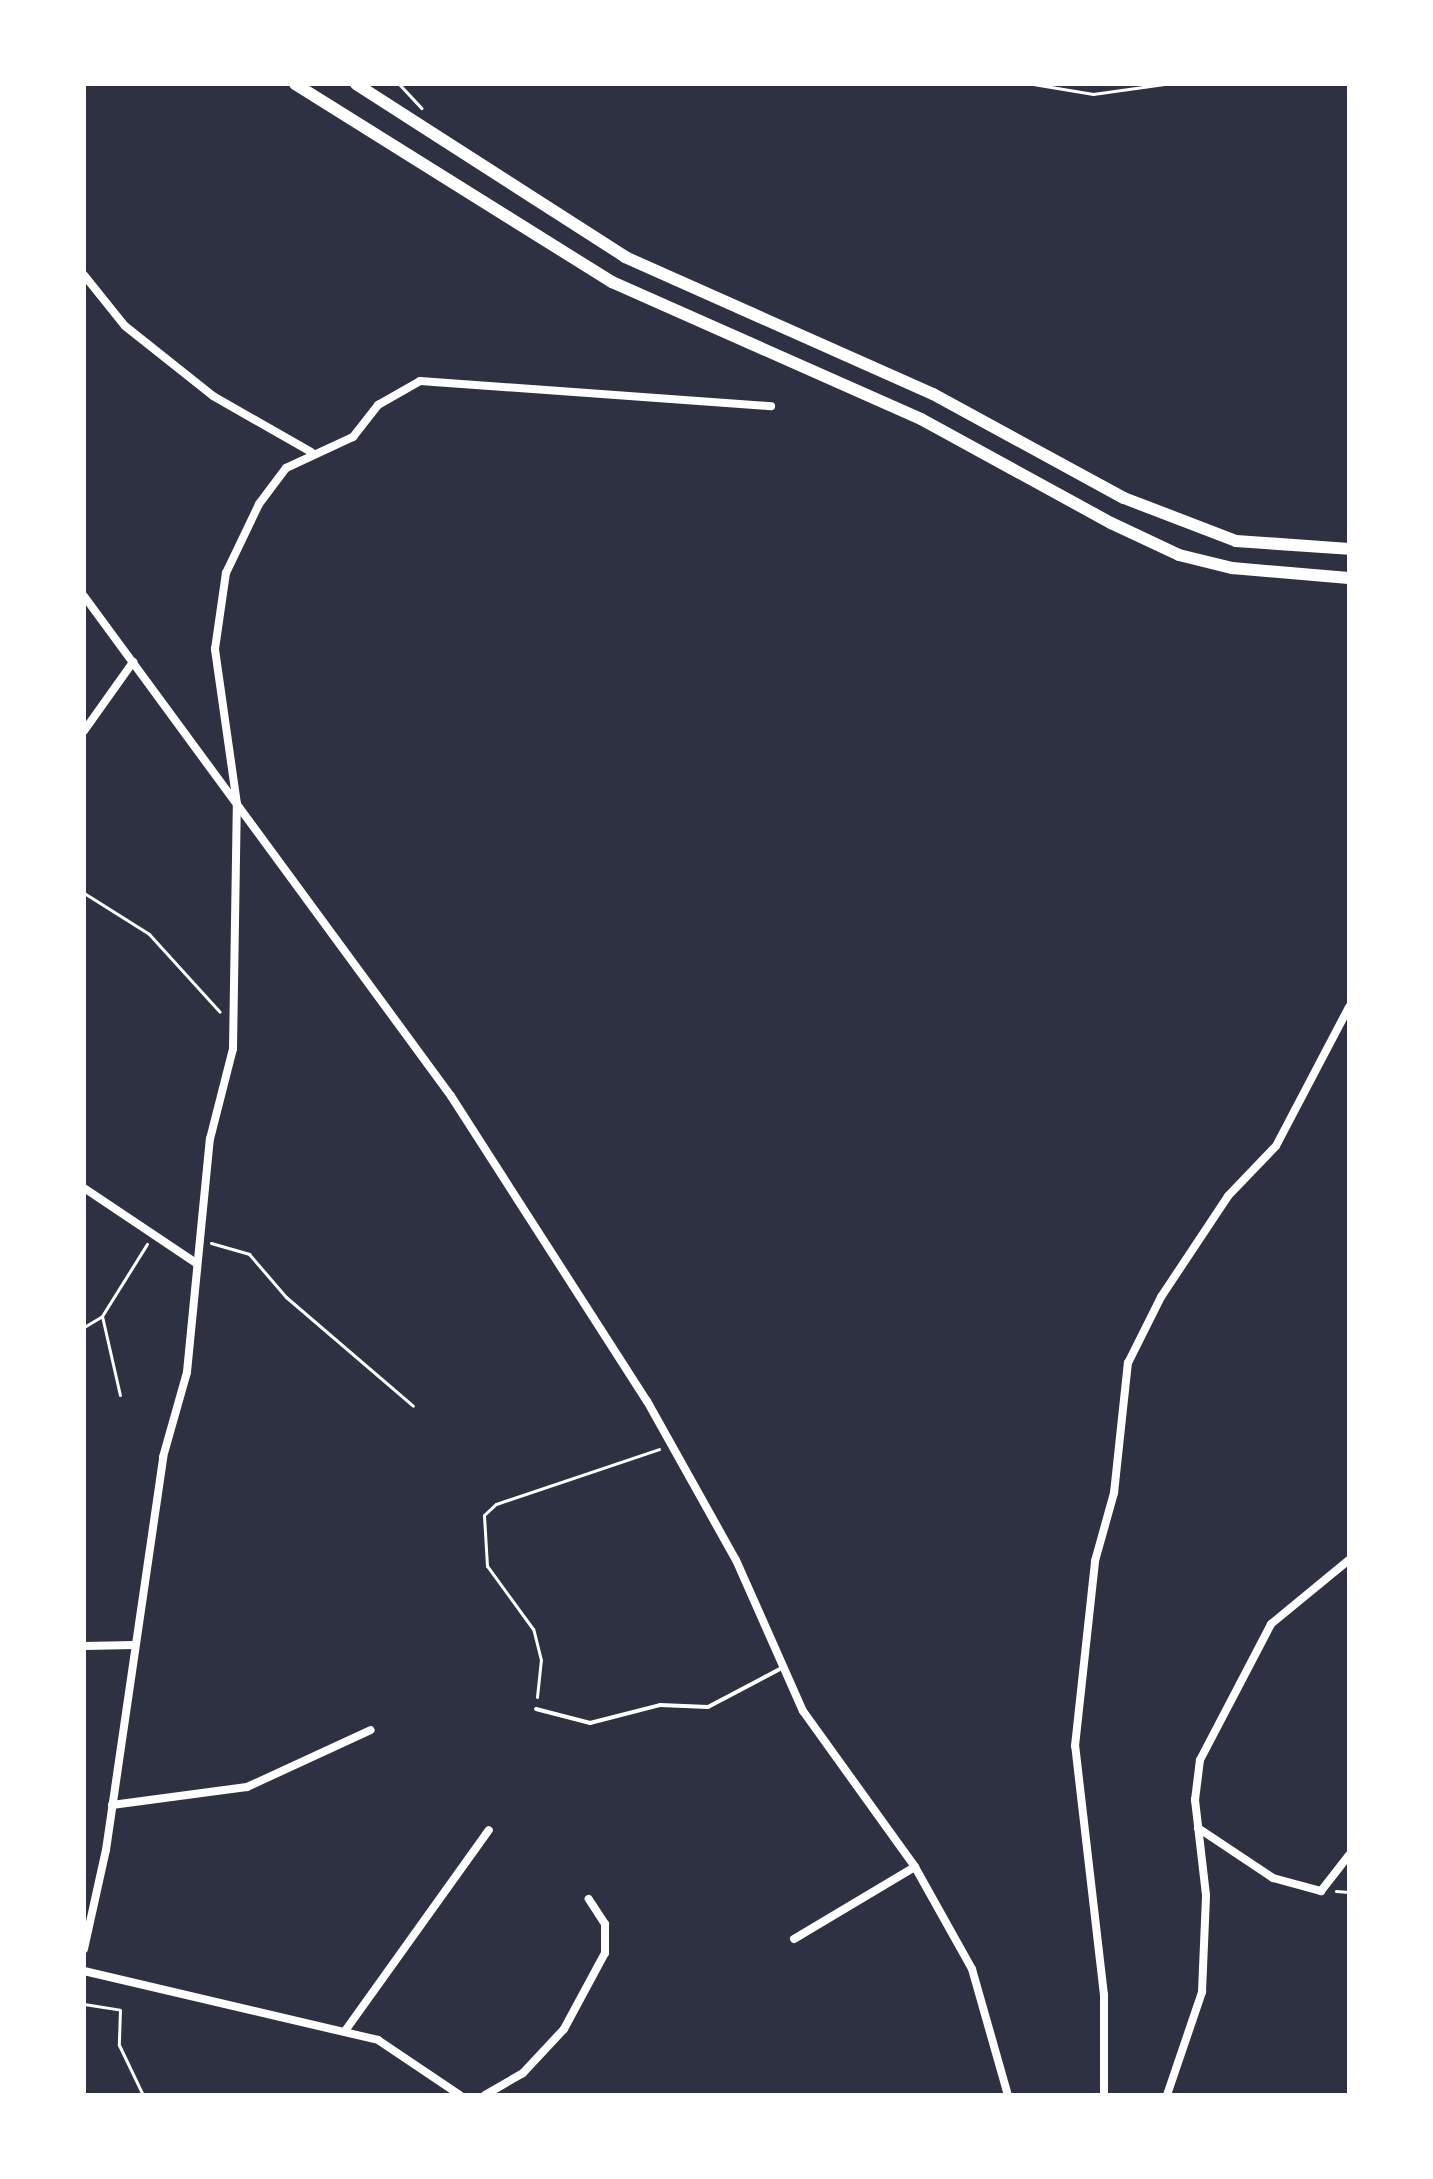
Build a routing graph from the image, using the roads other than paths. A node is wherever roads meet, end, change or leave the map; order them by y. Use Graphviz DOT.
graph roads {
  1 [pos="295,84"];
  2 [pos="356,84"];
  3 [pos="84,275"];
  4 [pos="771,406"];
  5 [pos="311,452"];
  6 [pos="1349,549"];
  7 [pos="1349,578"];
  8 [pos="84,596"];
  9 [pos="133,662"];
  10 [pos="84,731"];
  11 [pos="237,804"];
  12 [pos="1349,1007"];
  13 [pos="84,1188"];
  14 [pos="196,1263"];
  15 [pos="1349,1560"];
  16 [pos="134,1645"];
  17 [pos="84,1646"];
  18 [pos="784,1667"];
  19 [pos="536,1709"];
  20 [pos="371,1730"];
  21 [pos="112,1805"];
  22 [pos="1198,1828"];
  23 [pos="489,1830"];
  24 [pos="1349,1855"];
  25 [pos="915,1867"];
  26 [pos="589,1899"];
  27 [pos="794,1939"];
  28 [pos="84,1949"];
  29 [pos="84,1971"];
  30 [pos="345,2031"];
  31 [pos="460,2095"];
  32 [pos="485,2095"];
  33 [pos="1008,2095"];
  34 [pos="1104,2095"];
  35 [pos="1167,2095"];
  1 -- 7 [label="main road"];
  2 -- 6 [label="main road"];
  3 -- 5 [label="street"];
  4 -- 5 [label="street"];
  5 -- 11 [label="street"];
  8 -- 9 [label="street"];
  9 -- 10 [label="street"];
  9 -- 11 [label="street"];
  11 -- 14 [label="street"];
  11 -- 18 [label="street"];
  12 -- 34 [label="street"];
  13 -- 14 [label="street"];
  14 -- 16 [label="street"];
  15 -- 22 [label="street"];
  16 -- 17 [label="street"];
  16 -- 21 [label="street"];
  18 -- 19 [label="lane"];
  18 -- 25 [label="street"];
  20 -- 21 [label="street"];
  21 -- 28 [label="street"];
  22 -- 24 [label="street"];
  22 -- 35 [label="street"];
  23 -- 30 [label="street"];
  25 -- 27 [label="street"];
  25 -- 33 [label="street"];
  26 -- 32 [label="street"];
  29 -- 30 [label="street"];
  30 -- 31 [label="street"];
}
